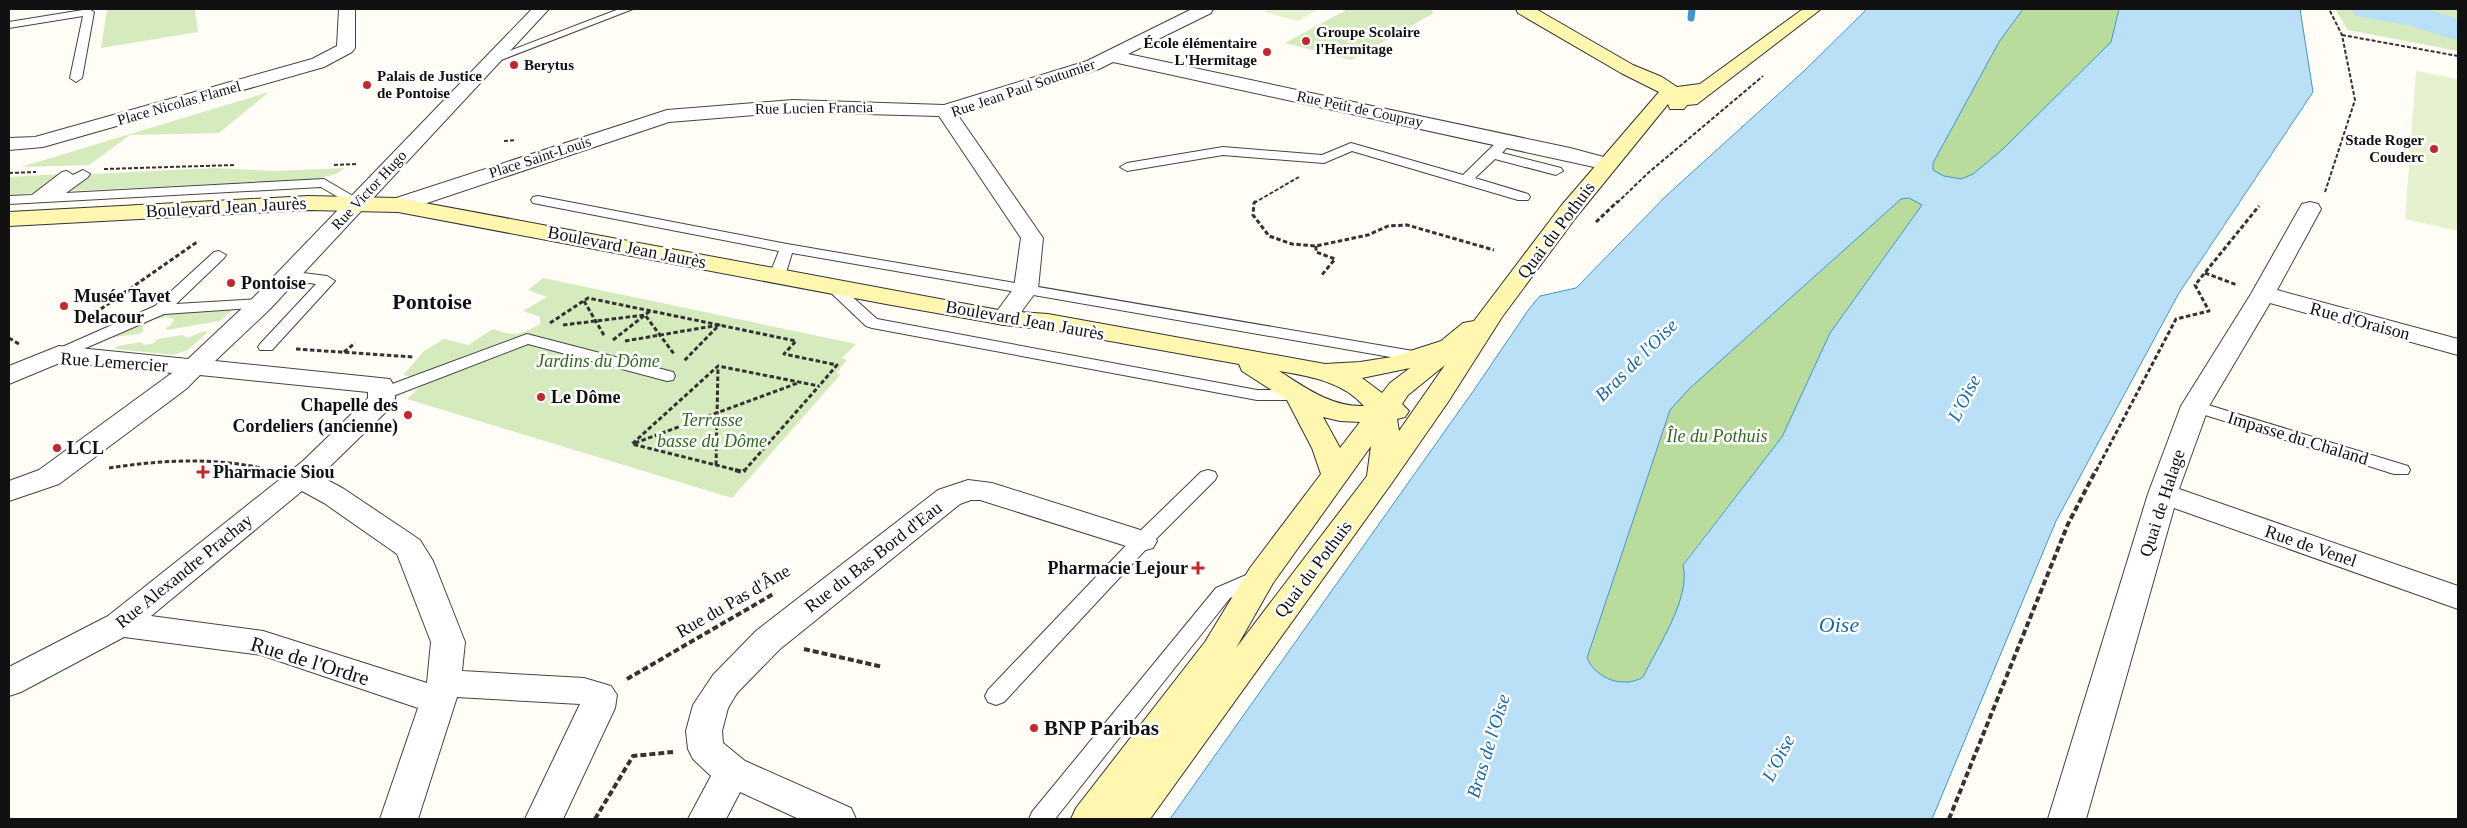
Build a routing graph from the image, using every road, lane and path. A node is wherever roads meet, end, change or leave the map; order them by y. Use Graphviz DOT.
graph roads {
  1 [pos="347,9"];
  2 [pos="541,9"];
  3 [pos="628,9"];
  4 [pos="1205,9"];
  5 [pos="1524,9"];
  6 [pos="1814,9"];
  7 [pos="2330,9"];
  8 [pos="9,25"];
  9 [pos="2342,35"];
  10 [pos="1111,56"];
  11 [pos="2458,56"];
  12 [pos="492,60"];
  13 [pos="76,78"];
  14 [pos="1677,96"];
  15 [pos="1740,96"];
  16 [pos="945,111"];
  17 [pos="684,114"];
  18 [pos="1507,140"];
  19 [pos="36,143"];
  20 [pos="9,144"];
  21 [pos="1492,154"];
  22 [pos="1615,155"];
  23 [pos="9,156"];
  24 [pos="1324,159"];
  25 [pos="218,164"];
  26 [pos="1127,166"];
  27 [pos="98,169"];
  28 [pos="39,171"];
  29 [pos="1556,171"];
  30 [pos="9,173"];
  31 [pos="83,174"];
  32 [pos="67,175"];
  33 [pos="1466,180"];
  34 [pos="1523,197"];
  35 [pos="55,198"];
  36 [pos="9,200"];
  37 [pos="538,200"];
  38 [pos="358,203"];
  39 [pos="2316,204"];
  40 [pos="398,205"];
  41 [pos="2260,206"];
  42 [pos="34,208"];
  43 [pos="9,218"];
  44 [pos="1593,225"];
  45 [pos="197,242"];
  46 [pos="1316,246"];
  47 [pos="787,248"];
  48 [pos="1494,250"];
  49 [pos="218,255"];
  50 [pos="2205,273"];
  51 [pos="287,276"];
  52 [pos="777,276"];
  53 [pos="1321,276"];
  54 [pos="833,287"];
  55 [pos="1026,289"];
  56 [pos="2253,290"];
  57 [pos="584,301"];
  58 [pos="261,304"];
  59 [pos="161,309"];
  60 [pos="650,311"];
  61 [pos="1491,314"];
  62 [pos="645,315"];
  63 [pos="90,316"];
  64 [pos="1004,318"];
  65 [pos="595,321"];
  66 [pos="562,325"];
  67 [pos="719,325"];
  68 [pos="553,326"];
  69 [pos="660,336"];
  70 [pos="355,343"];
  71 [pos="1451,345"];
  72 [pos="266,347"];
  73 [pos="2458,347"];
  74 [pos="328,351"];
  75 [pos="344,352"];
  76 [pos="357,353"];
  77 [pos="59,354"];
  78 [pos="1419,357"];
  79 [pos="1239,358"];
  80 [pos="718,366"];
  81 [pos="193,367"];
  82 [pos="1315,369"];
  83 [pos="9,376"];
  84 [pos="667,376"];
  85 [pos="800,382"];
  86 [pos="819,386"];
  87 [pos="382,394"];
  88 [pos="1298,395"];
  89 [pos="1434,402"];
  90 [pos="2195,406"];
  91 [pos="1382,412"];
  92 [pos="717,413"];
  93 [pos="632,444"];
  94 [pos="716,465"];
  95 [pos="103,469"];
  96 [pos="2401,470"];
  97 [pos="1335,473"];
  98 [pos="1208,476"];
  99 [pos="1382,477"];
  100 [pos="300,478"];
  101 [pos="9,491"];
  102 [pos="2163,494"];
  103 [pos="1142,541"];
  104 [pos="1261,576"];
  105 [pos="778,591"];
  106 [pos="2458,598"];
  107 [pos="120,624"];
  108 [pos="768,640"];
  109 [pos="882,667"];
  110 [pos="643,670"];
  111 [pos="9,683"];
  112 [pos="441,692"];
  113 [pos="996,696"];
  114 [pos="648,754"];
  115 [pos="732,772"];
  116 [pos="399,819"];
  117 [pos="544,819"];
  118 [pos="595,819"];
  119 [pos="707,819"];
  120 [pos="837,819"];
  121 [pos="1041,819"];
  122 [pos="1090,819"];
  123 [pos="1128,819"];
  124 [pos="1950,819"];
  125 [pos="2067,819"];
  1 -- 19 [label="street, Place Nicolas Flamel"];
  2 -- 12 [label="street, Rue Victor Hugo"];
  3 -- 12 [label="lane"];
  4 -- 10 [label="street, Rue Jean Paul Soutumier"];
  5 -- 14 [label="main road"];
  6 -- 14 [label="main road, Quai du Pothuis"];
  7 -- 9 [label="path"];
  8 -- 13 [label="lane"];
  9 -- 11 [label="path"];
  9 -- 39 [label="path"];
  10 -- 16 [label="street, Rue Jean Paul Soutumier"];
  10 -- 18 [label="street, Rue Petit de Coupray"];
  12 -- 38 [label="street, Rue Victor Hugo"];
  14 -- 22 [label="main road, Quai du Pothuis"];
  15 -- 44 [label="path"];
  16 -- 17 [label="street, Rue Lucien Francia"];
  16 -- 55 [label="street, Rue Jean Paul Soutumier"];
  17 -- 40 [label="street, Place Saint-Louis"];
  18 -- 21 [label="lane"];
  18 -- 22 [label="street, Rue Petit de Coupray"];
  19 -- 20 [label="street, Place Nicolas Flamel"];
  19 -- 23 [label="street"];
  21 -- 29 [label="lane"];
  21 -- 33 [label="lane"];
  22 -- 61 [label="main road, Quai du Pothuis"];
  24 -- 26 [label="lane"];
  24 -- 33 [label="lane"];
  24 -- 46 [label="path"];
  25 -- 27 [label="path"];
  28 -- 30 [label="path"];
  31 -- 35 [label="lane"];
  32 -- 42 [label="lane"];
  33 -- 34 [label="lane"];
  35 -- 38 [label="lane"];
  35 -- 42 [label="lane"];
  36 -- 42 [label="lane"];
  37 -- 47 [label="lane"];
  38 -- 40 [label="main road, Boulevard Jean Jaurès"];
  38 -- 42 [label="main road, Boulevard Jean Jaurès"];
  38 -- 51 [label="street, Rue Victor Hugo"];
  39 -- 56 [label="street, Quai de Halage"];
  40 -- 52 [label="main road, Boulevard Jean Jaurès"];
  41 -- 50 [label="path"];
  42 -- 43 [label="main road, Boulevard Jean Jaurès"];
  45 -- 63 [label="path"];
  46 -- 48 [label="path"];
  46 -- 53 [label="path"];
  47 -- 52 [label="lane"];
  47 -- 55 [label="lane"];
  49 -- 59 [label="lane"];
  50 -- 56 [label="path"];
  50 -- 124 [label="path"];
  51 -- 58 [label="street, Rue Victor Hugo"];
  51 -- 72 [label="lane"];
  52 -- 54 [label="main road, Boulevard Jean Jaurès"];
  54 -- 64 [label="main road, Boulevard Jean Jaurès"];
  54 -- 88 [label="lane"];
  55 -- 64 [label="street"];
  55 -- 78 [label="lane"];
  56 -- 73 [label="street, Rue d'Oraison"];
  56 -- 90 [label="street, Quai de Halage"];
  57 -- 60 [label="path"];
  57 -- 65 [label="path"];
  57 -- 68 [label="path"];
  58 -- 59 [label="lane"];
  58 -- 81 [label="street, Rue Victor Hugo"];
  59 -- 77 [label="lane"];
  60 -- 62 [label="path"];
  60 -- 67 [label="path"];
  61 -- 71 [label="main road, Quai du Pothuis"];
  61 -- 89 [label="main road, Quai du Pothuis"];
  62 -- 65 [label="path"];
  62 -- 69 [label="path"];
  64 -- 79 [label="main road, Boulevard Jean Jaurès"];
  65 -- 66 [label="path"];
  65 -- 69 [label="path"];
  67 -- 69 [label="path"];
  67 -- 69 [label="path"];
  67 -- 86 [label="path"];
  70 -- 75 [label="path"];
  71 -- 78 [label="main road, Quai du Pothuis"];
  71 -- 91 [label="main road, Quai du Pothuis"];
  74 -- 75 [label="path"];
  75 -- 76 [label="path"];
  77 -- 81 [label="street, Rue Lemercier"];
  77 -- 83 [label="street, Rue Lemercier"];
  78 -- 82 [label="main road, Quai du Pothuis"];
  79 -- 82 [label="main road, Boulevard Jean Jaurès"];
  79 -- 88 [label="main road"];
  80 -- 85 [label="path"];
  80 -- 92 [label="path"];
  80 -- 93 [label="path"];
  81 -- 87 [label="street, Rue Lemercier"];
  81 -- 101 [label="street, Rue Victor Hugo"];
  82 -- 91 [label="main road"];
  84 -- 87 [label="lane"];
  85 -- 86 [label="path"];
  85 -- 92 [label="path"];
  86 -- 94 [label="path"];
  87 -- 100 [label="street, Rue Alexandre Prachay"];
  88 -- 91 [label="main road"];
  88 -- 97 [label="main road"];
  89 -- 91 [label="main road"];
  89 -- 99 [label="main road, Quai du Pothuis"];
  90 -- 96 [label="lane, Impasse du Chaland"];
  90 -- 102 [label="street, Quai de Halage"];
  91 -- 97 [label="main road, Quai du Pothuis"];
  91 -- 99 [label="main road"];
  92 -- 93 [label="path"];
  92 -- 94 [label="path"];
  93 -- 94 [label="path"];
  95 -- 100 [label="path"];
  97 -- 104 [label="main road, Quai du Pothuis"];
  98 -- 103 [label="lane"];
  99 -- 123 [label="main road, Quai du Pothuis"];
  100 -- 107 [label="street, Rue Alexandre Prachay"];
  100 -- 112 [label="street"];
  102 -- 106 [label="street, Rue de Venel"];
  102 -- 125 [label="street, Quai de Halage"];
  103 -- 108 [label="street, Rue du Bas Bord d'Eau"];
  103 -- 113 [label="lane"];
  104 -- 121 [label="lane"];
  104 -- 122 [label="main road, Quai du Pothuis"];
  105 -- 110 [label="path, Rue du Pas d'Âne"];
  107 -- 111 [label="street, Rue Alexandre Prachay"];
  107 -- 112 [label="street, Rue de l'Ordre"];
  108 -- 109 [label="path"];
  108 -- 115 [label="street, Rue du Bas Bord d'Eau"];
  112 -- 116 [label="street"];
  112 -- 117 [label="street, Rue de l'Ordre"];
  114 -- 118 [label="path"];
  115 -- 119 [label="street"];
  115 -- 120 [label="street, Rue du Bas Bord d'Eau"];
}
